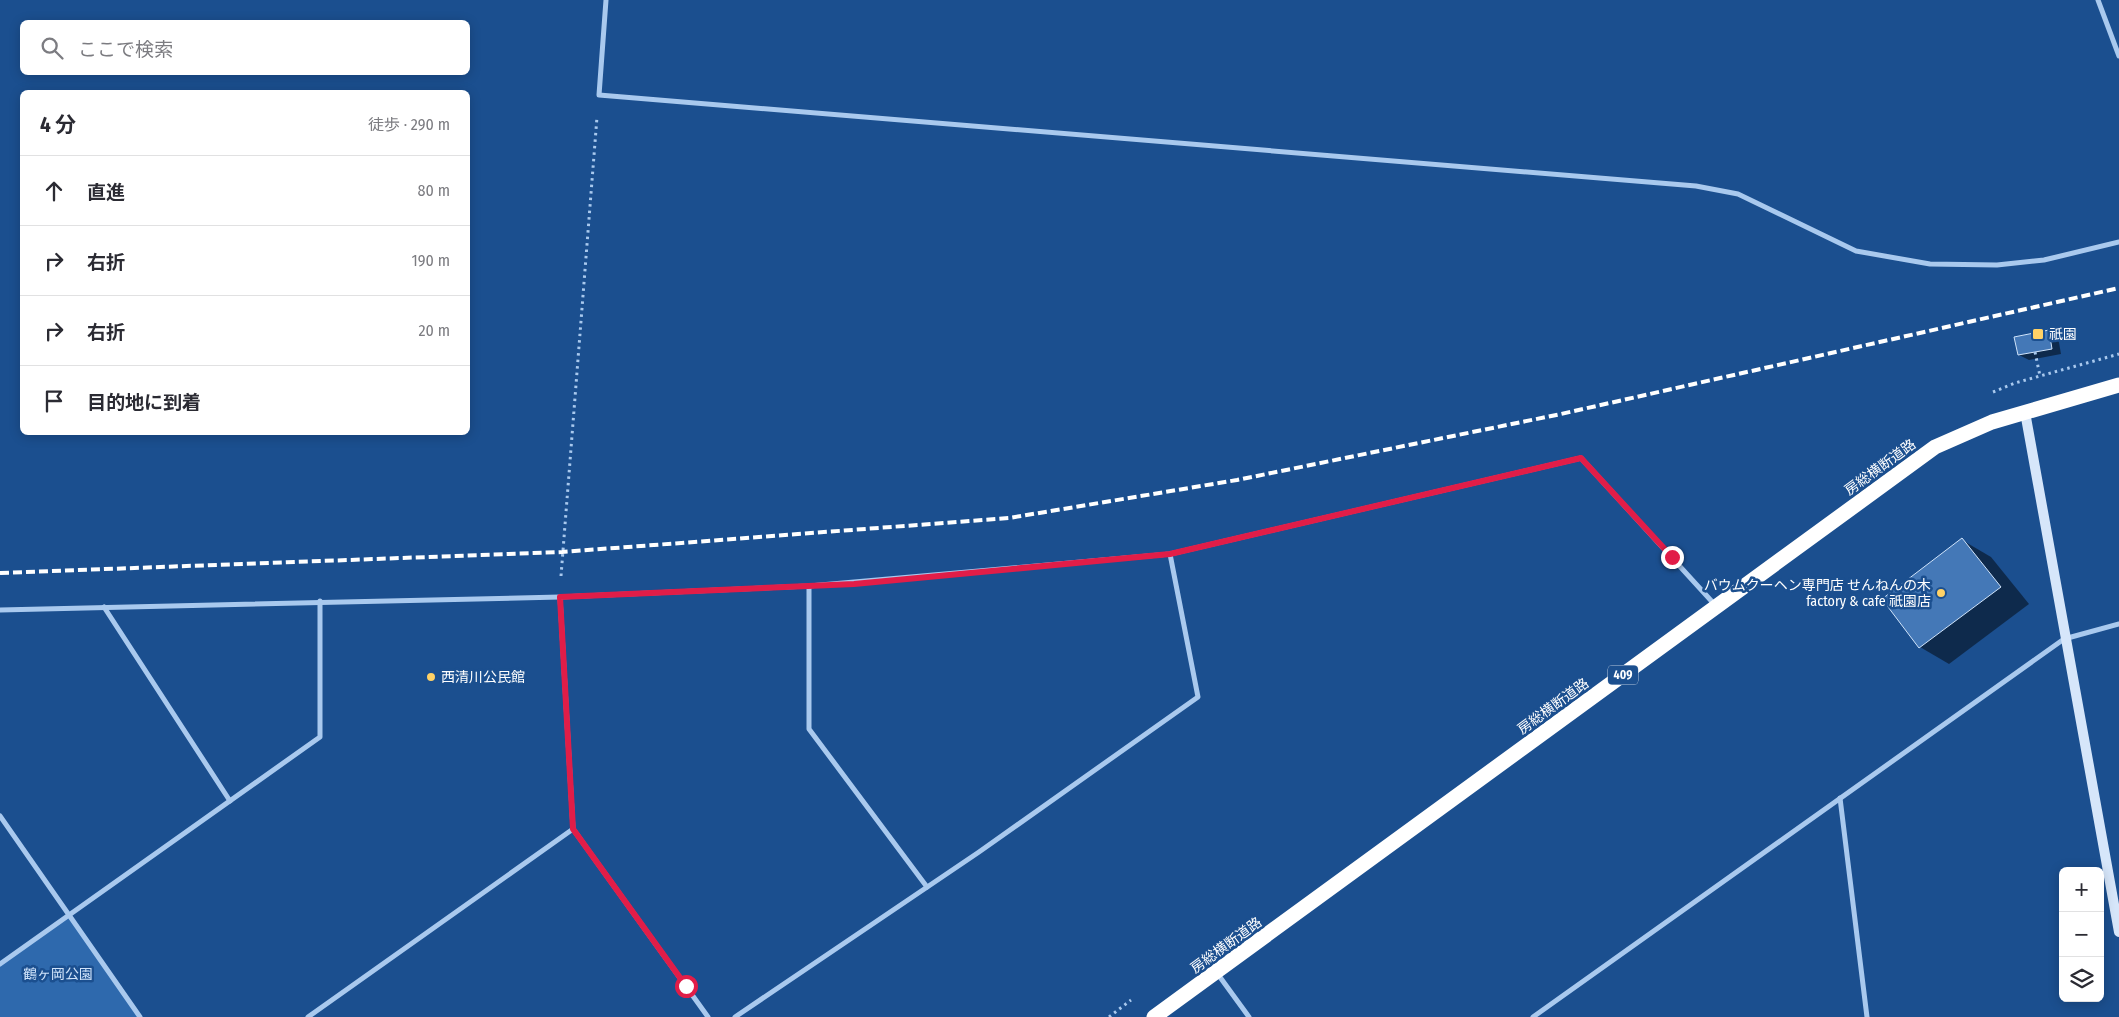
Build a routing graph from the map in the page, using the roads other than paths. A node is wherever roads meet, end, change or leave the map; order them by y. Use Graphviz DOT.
graph roads {
  1 [pos="606,0"];
  2 [pos="2098,0"];
  3 [pos="2119,56"];
  4 [pos="2119,242"];
  5 [pos="2119,385"];
  6 [pos="2025,412"];
  7 [pos="1170,554"];
  8 [pos="809,586"];
  9 [pos="560,597"];
  10 [pos="320,601"];
  11 [pos="104,607"];
  12 [pos="1717,607"];
  13 [pos="0,610"];
  14 [pos="2119,624"];
  15 [pos="2064,639"];
  16 [pos="1840,798"];
  17 [pos="230,801"];
  18 [pos="0,816"];
  19 [pos="573,829"];
  20 [pos="927,886"];
  21 [pos="69,915"];
  22 [pos="2119,932"];
  23 [pos="0,964"];
  24 [pos="1216,972"];
  25 [pos="140,1017"];
  26 [pos="308,1017"];
  27 [pos="708,1017"];
  28 [pos="735,1017"];
  29 [pos="1154,1017"];
  30 [pos="1249,1017"];
  31 [pos="1533,1017"];
  32 [pos="1867,1017"];
  1 -- 4 [label="street"];
  2 -- 3 [label="street"];
  5 -- 6 [label="highway, 房総横断道路 / 409"];
  6 -- 12 [label="highway, 房総横断道路 / 409"];
  6 -- 15 [label="street"];
  7 -- 8 [label="street"];
  7 -- 12 [label="street"];
  7 -- 20 [label="street"];
  8 -- 9 [label="street"];
  8 -- 20 [label="street"];
  9 -- 10 [label="street"];
  9 -- 19 [label="street"];
  10 -- 11 [label="street"];
  10 -- 17 [label="street"];
  11 -- 13 [label="street"];
  11 -- 17 [label="street"];
  12 -- 24 [label="highway, 房総横断道路 / 409"];
  14 -- 15 [label="street"];
  15 -- 16 [label="street"];
  15 -- 22 [label="street"];
  16 -- 31 [label="street"];
  16 -- 32 [label="street"];
  17 -- 21 [label="street"];
  18 -- 21 [label="street"];
  19 -- 26 [label="street"];
  19 -- 27 [label="street"];
  20 -- 28 [label="street"];
  21 -- 23 [label="street"];
  21 -- 25 [label="street"];
  24 -- 29 [label="highway, 房総横断道路 / 409"];
  24 -- 30 [label="street"];
}
